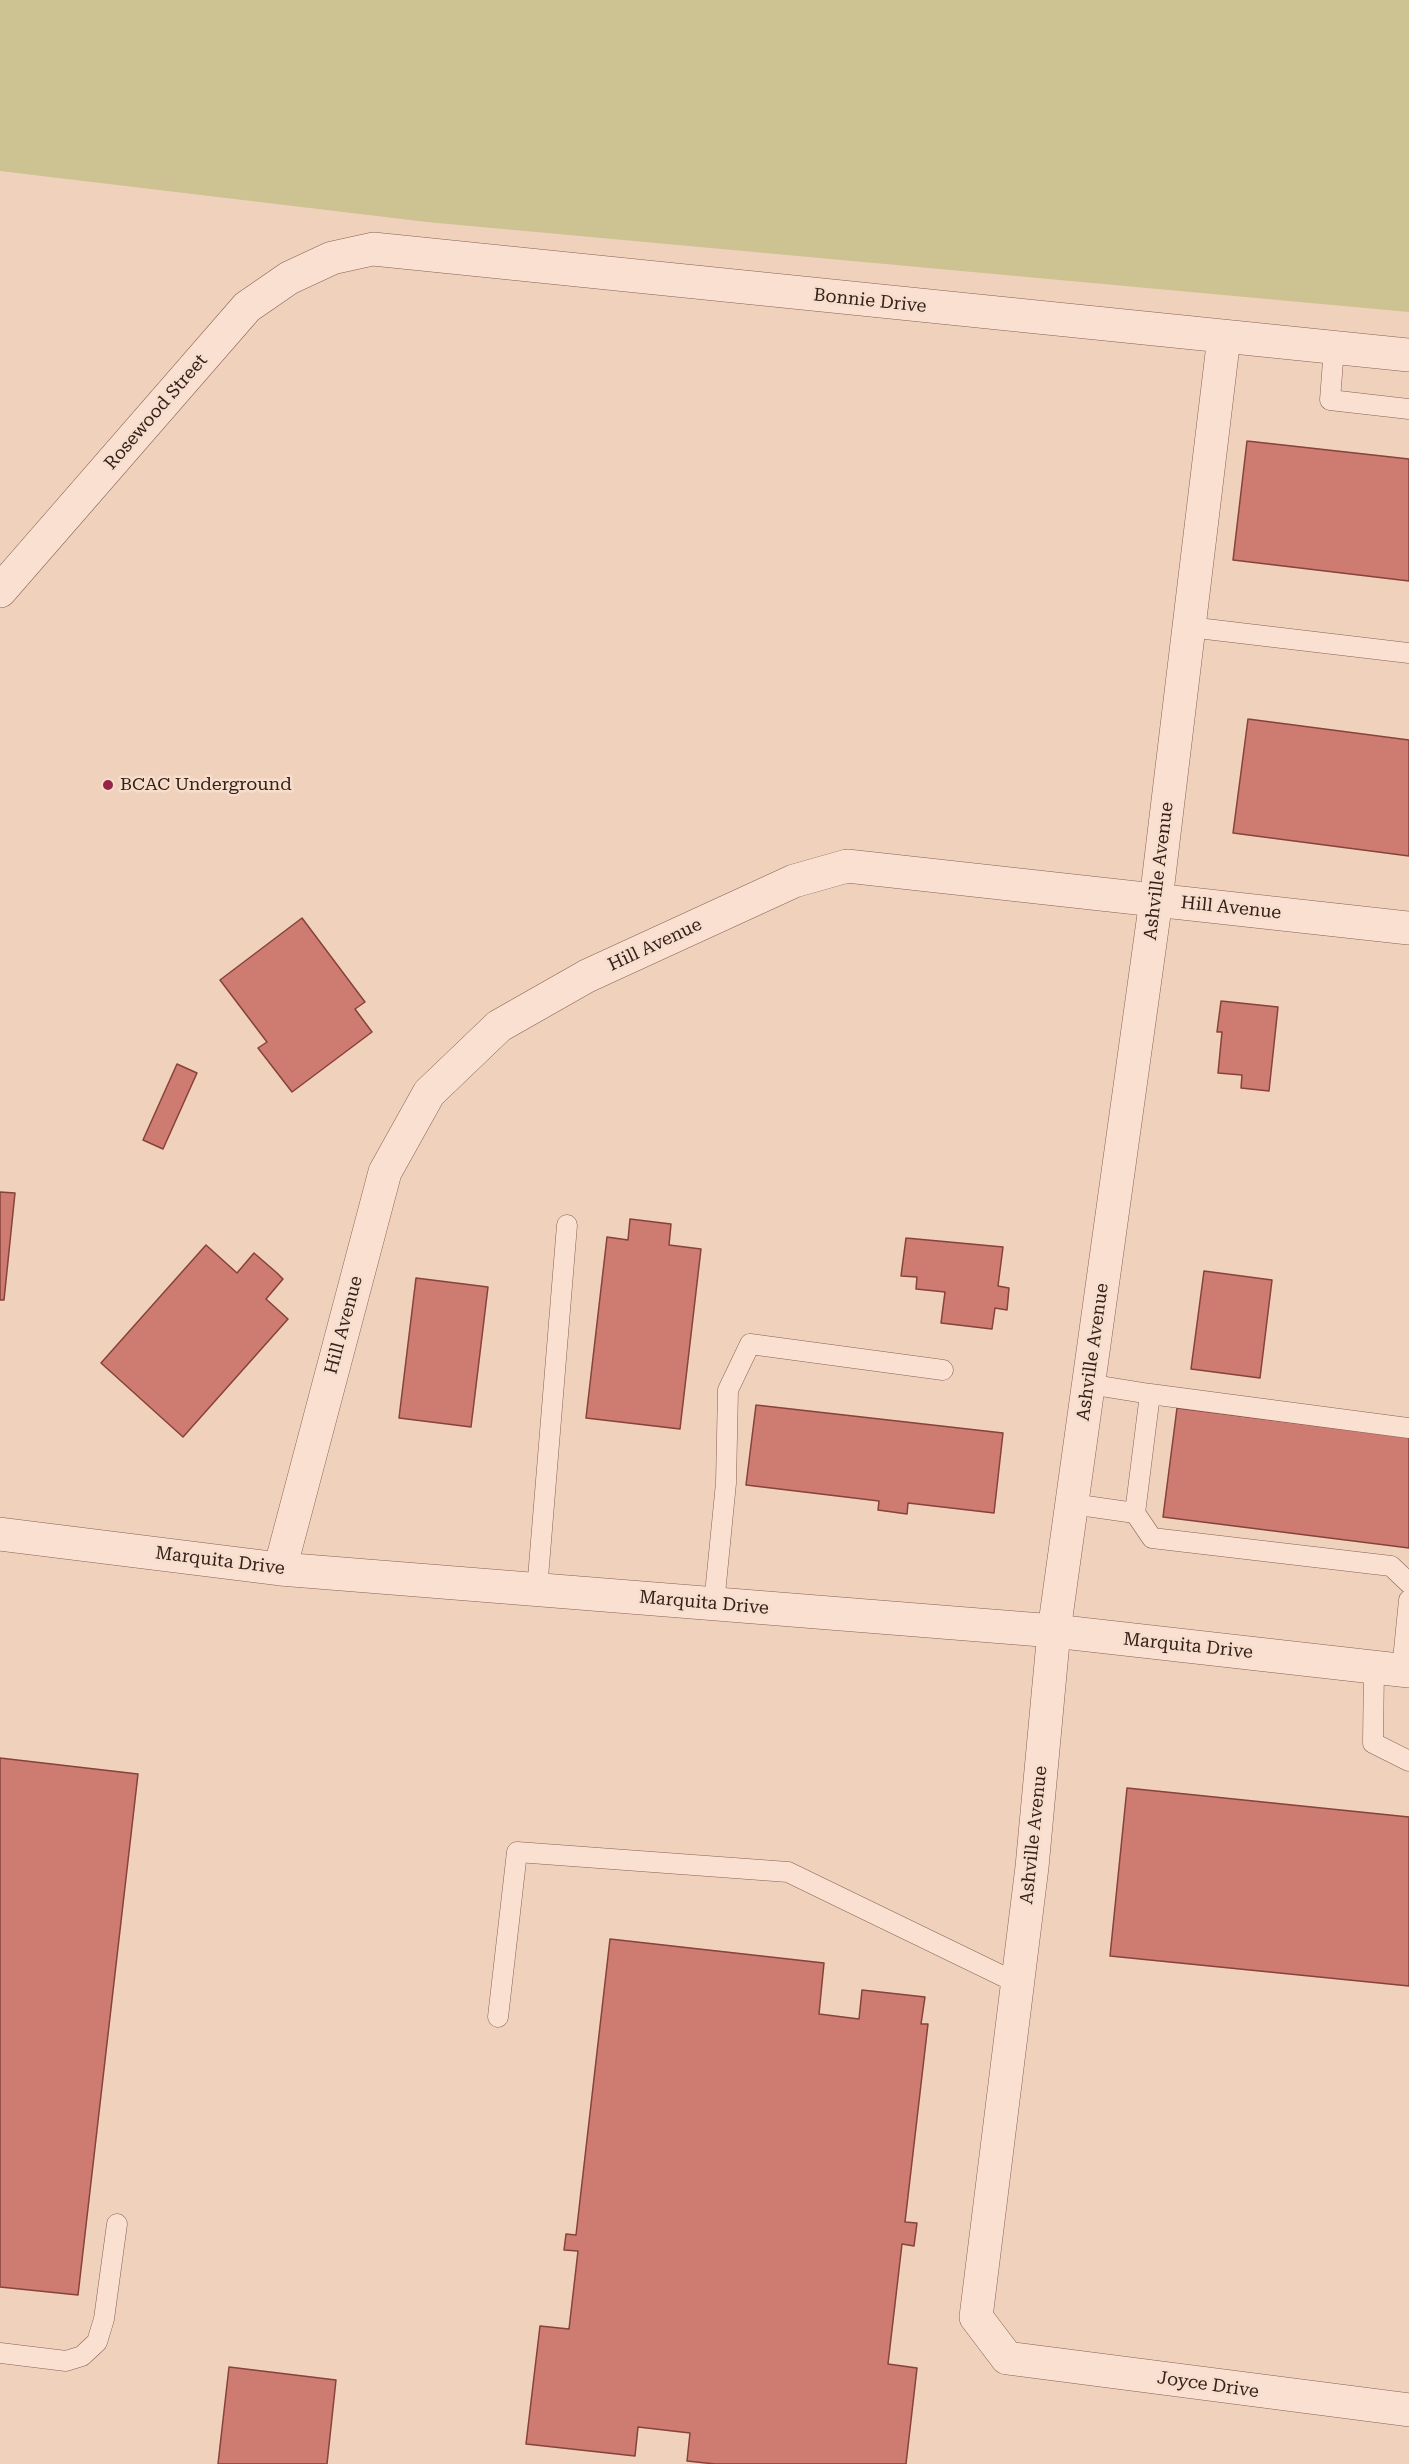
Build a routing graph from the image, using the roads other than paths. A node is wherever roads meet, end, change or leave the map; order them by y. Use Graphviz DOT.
graph roads {
  1 [pos="332,258"];
  2 [pos="1224,337"];
  3 [pos="1334,348"];
  4 [pos="1409,355"];
  5 [pos="1409,409"];
  6 [pos="0,591"];
  7 [pos="1189,627"];
  8 [pos="1409,653"];
  9 [pos="1156,900"];
  10 [pos="1409,928"];
  11 [pos="567,1225"];
  12 [pos="943,1370"];
  13 [pos="1088,1384"];
  14 [pos="1150,1394"];
  15 [pos="1409,1428"];
  16 [pos="1072,1504"];
  17 [pos="1135,1513"];
  18 [pos="0,1534"];
  19 [pos="280,1569"];
  20 [pos="1409,1583"];
  21 [pos="537,1590"];
  22 [pos="1409,1600"];
  23 [pos="714,1604"];
  24 [pos="1054,1631"];
  25 [pos="1395,1669"];
  26 [pos="1409,1761"];
  27 [pos="1017,1983"];
  28 [pos="498,2017"];
  29 [pos="117,2224"];
  30 [pos="0,2352"];
  31 [pos="1007,2358"];
  32 [pos="1409,2410"];
  1 -- 2 [label="street, Bonnie Drive"];
  1 -- 6 [label="street, Rosewood Street"];
  2 -- 3 [label="street, Bonnie Drive"];
  2 -- 7 [label="street, Ashville Avenue"];
  3 -- 4 [label="street, Bonnie Drive"];
  3 -- 5 [label="lane"];
  7 -- 8 [label="lane"];
  7 -- 9 [label="street, Ashville Avenue"];
  9 -- 10 [label="street, Hill Avenue"];
  9 -- 13 [label="street, Ashville Avenue"];
  9 -- 19 [label="street, Hill Avenue"];
  11 -- 21 [label="lane"];
  12 -- 23 [label="lane"];
  13 -- 14 [label="lane"];
  13 -- 16 [label="street, Ashville Avenue"];
  14 -- 15 [label="lane"];
  14 -- 17 [label="lane"];
  16 -- 17 [label="lane"];
  16 -- 24 [label="street, Ashville Avenue"];
  17 -- 20 [label="lane"];
  18 -- 19 [label="street, Marquita Drive"];
  19 -- 21 [label="street, Marquita Drive"];
  21 -- 23 [label="street, Marquita Drive"];
  22 -- 25 [label="lane"];
  23 -- 24 [label="street, Marquita Drive"];
  24 -- 25 [label="street, Marquita Drive"];
  24 -- 27 [label="street, Ashville Avenue"];
  25 -- 26 [label="lane"];
  27 -- 28 [label="lane"];
  27 -- 31 [label="street, Ashville Avenue"];
  29 -- 30 [label="lane"];
  31 -- 32 [label="street, Joyce Drive"];
}
